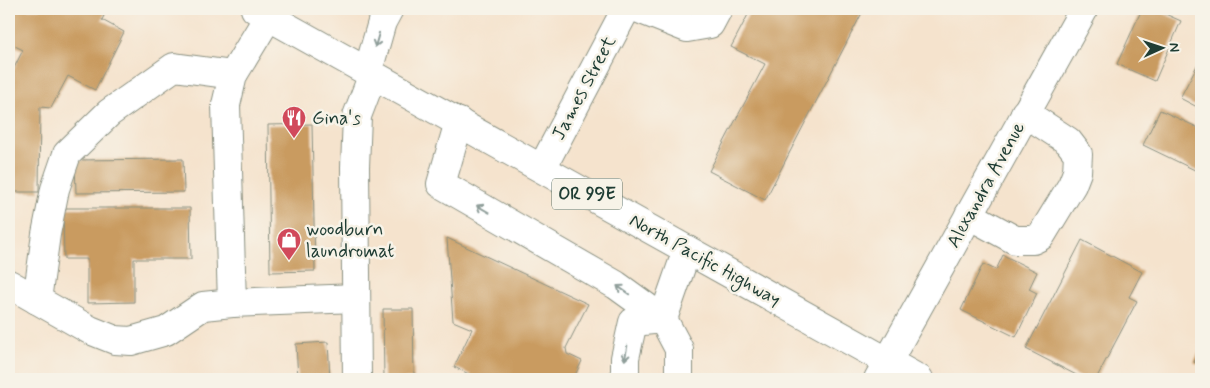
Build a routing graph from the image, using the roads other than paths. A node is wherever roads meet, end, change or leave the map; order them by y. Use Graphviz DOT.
graph roads {
  1 [pos="389,9"];
  2 [pos="626,9"];
  3 [pos="639,9"];
  4 [pos="718,9"];
  5 [pos="1084,9"];
  6 [pos="266,11"];
  7 [pos="370,73"];
  8 [pos="233,75"];
  9 [pos="1026,113"];
  10 [pos="460,122"];
  11 [pos="542,168"];
  12 [pos="969,215"];
  13 [pos="687,250"];
  14 [pos="9,284"];
  15 [pos="356,298"];
  16 [pos="37,300"];
  17 [pos="232,303"];
  18 [pos="663,319"];
  19 [pos="883,371"];
  20 [pos="357,379"];
  21 [pos="625,379"];
  22 [pos="679,379"];
  23 [pos="919,379"];
  1 -- 7 [label="main road, one-way"];
  2 -- 11 [label="main road, James Street"];
  3 -- 4 [label="main road"];
  5 -- 9 [label="main road, Alexandra Avenue"];
  6 -- 7 [label="main road, North Pacific Highway / OR 99E"];
  6 -- 8 [label="main road"];
  7 -- 10 [label="main road, North Pacific Highway / OR 99E"];
  7 -- 15 [label="main road"];
  8 -- 16 [label="main road"];
  8 -- 17 [label="main road"];
  9 -- 12 [label="main road, Alexandra Avenue"];
  9 -- 12 [label="main road"];
  10 -- 11 [label="main road, North Pacific Highway / OR 99E"];
  18 -- 10 [label="main road, one-way"];
  11 -- 13 [label="main road, North Pacific Highway / OR 99E"];
  12 -- 19 [label="main road, Alexandra Avenue"];
  13 -- 18 [label="main road"];
  13 -- 19 [label="main road, North Pacific Highway / OR 99E"];
  14 -- 16 [label="main road"];
  15 -- 17 [label="main road"];
  15 -- 20 [label="main road"];
  16 -- 17 [label="main road"];
  18 -- 21 [label="main road, one-way"];
  18 -- 22 [label="main road"];
  19 -- 23 [label="main road, North Pacific Highway / OR 99E"];
}
